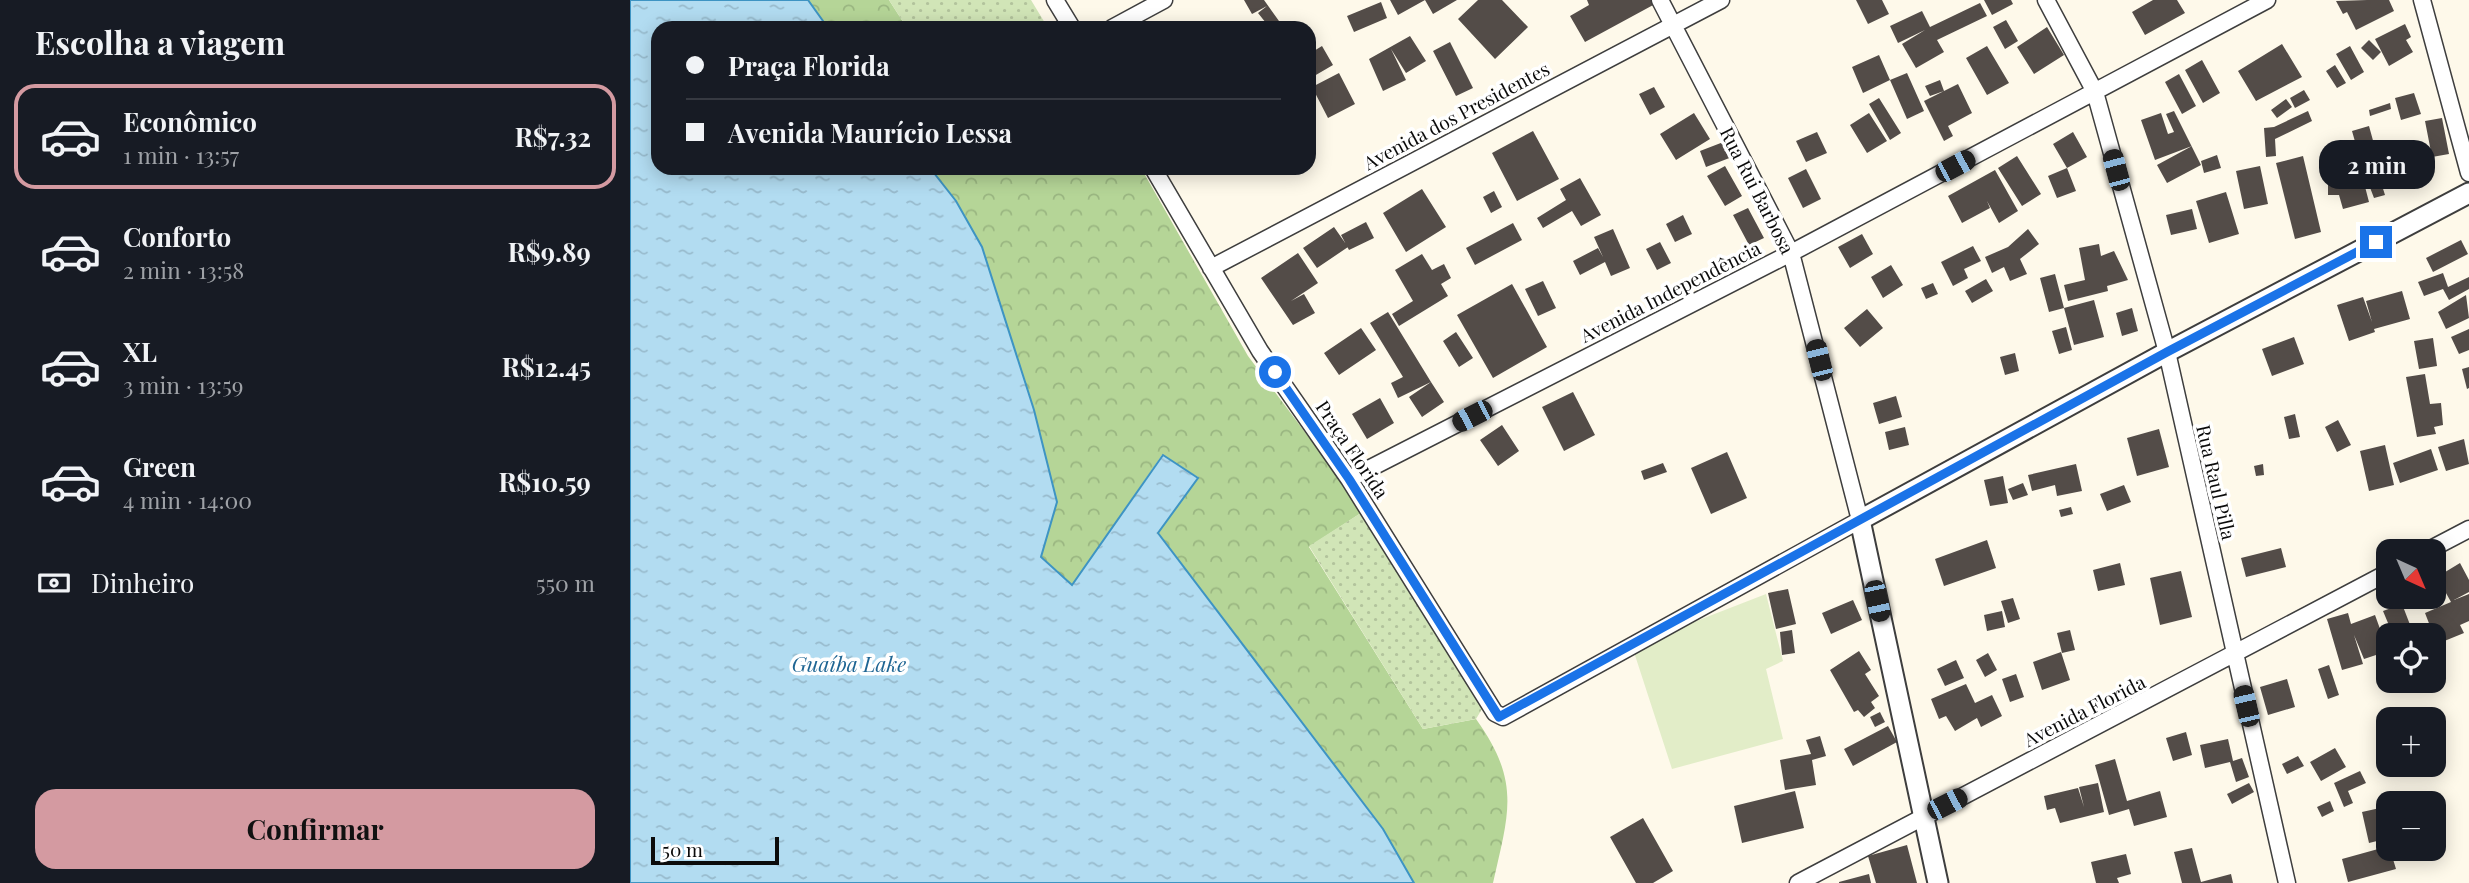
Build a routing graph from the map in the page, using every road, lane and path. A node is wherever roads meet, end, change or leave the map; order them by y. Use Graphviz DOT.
graph roads {
  1 [pos="1055,0"];
  2 [pos="1164,0"];
  3 [pos="1660,0"];
  4 [pos="1721,0"];
  5 [pos="2046,0"];
  6 [pos="2267,0"];
  7 [pos="2422,0"];
  8 [pos="1068,21"];
  9 [pos="1125,21"];
  10 [pos="1673,25"];
  11 [pos="2095,92"];
  12 [pos="2469,173"];
  13 [pos="1157,175"];
  14 [pos="2469,193"];
  15 [pos="1791,253"];
  16 [pos="1211,268"];
  17 [pos="2167,352"];
  18 [pos="1349,479"];
  19 [pos="1860,520"];
  20 [pos="2469,529"];
  21 [pos="2446,541"];
  22 [pos="2376,579"];
  23 [pos="2235,656"];
  24 [pos="1923,817"];
  25 [pos="1798,883"];
  26 [pos="1938,883"];
  27 [pos="2287,883"];
  1 -- 8 [label="street"];
  2 -- 9 [label="street"];
  3 -- 10 [label="street, Rua Rui Barbosa"];
  4 -- 10 [label="street, Avenida dos Presidentes"];
  5 -- 11 [label="street, Rua Raul Pilla"];
  6 -- 11 [label="street, Avenida Independência"];
  7 -- 12 [label="street"];
  10 -- 15 [label="street, Rua Rui Barbosa"];
  10 -- 16 [label="street, Avenida dos Presidentes"];
  11 -- 15 [label="street, Avenida Independência"];
  11 -- 17 [label="street, Rua Raul Pilla"];
  13 -- 16 [label="street, Praça Florida"];
  14 -- 17 [label="street"];
  15 -- 18 [label="street, Avenida Independência"];
  15 -- 19 [label="street, Rua Rui Barbosa"];
  16 -- 18 [label="street, Praça Florida"];
  17 -- 19 [label="street"];
  17 -- 23 [label="street, Rua Raul Pilla"];
  18 -- 19 [label="street, Praça Florida"];
  19 -- 24 [label="street, Rua Rui Barbosa"];
  20 -- 21 [label="street"];
  22 -- 23 [label="street, Avenida Florida"];
  23 -- 24 [label="street, Avenida Florida"];
  23 -- 27 [label="street, Rua Raul Pilla"];
  24 -- 25 [label="street, Avenida Florida"];
  24 -- 26 [label="street, Rua Rui Barbosa"];
}
